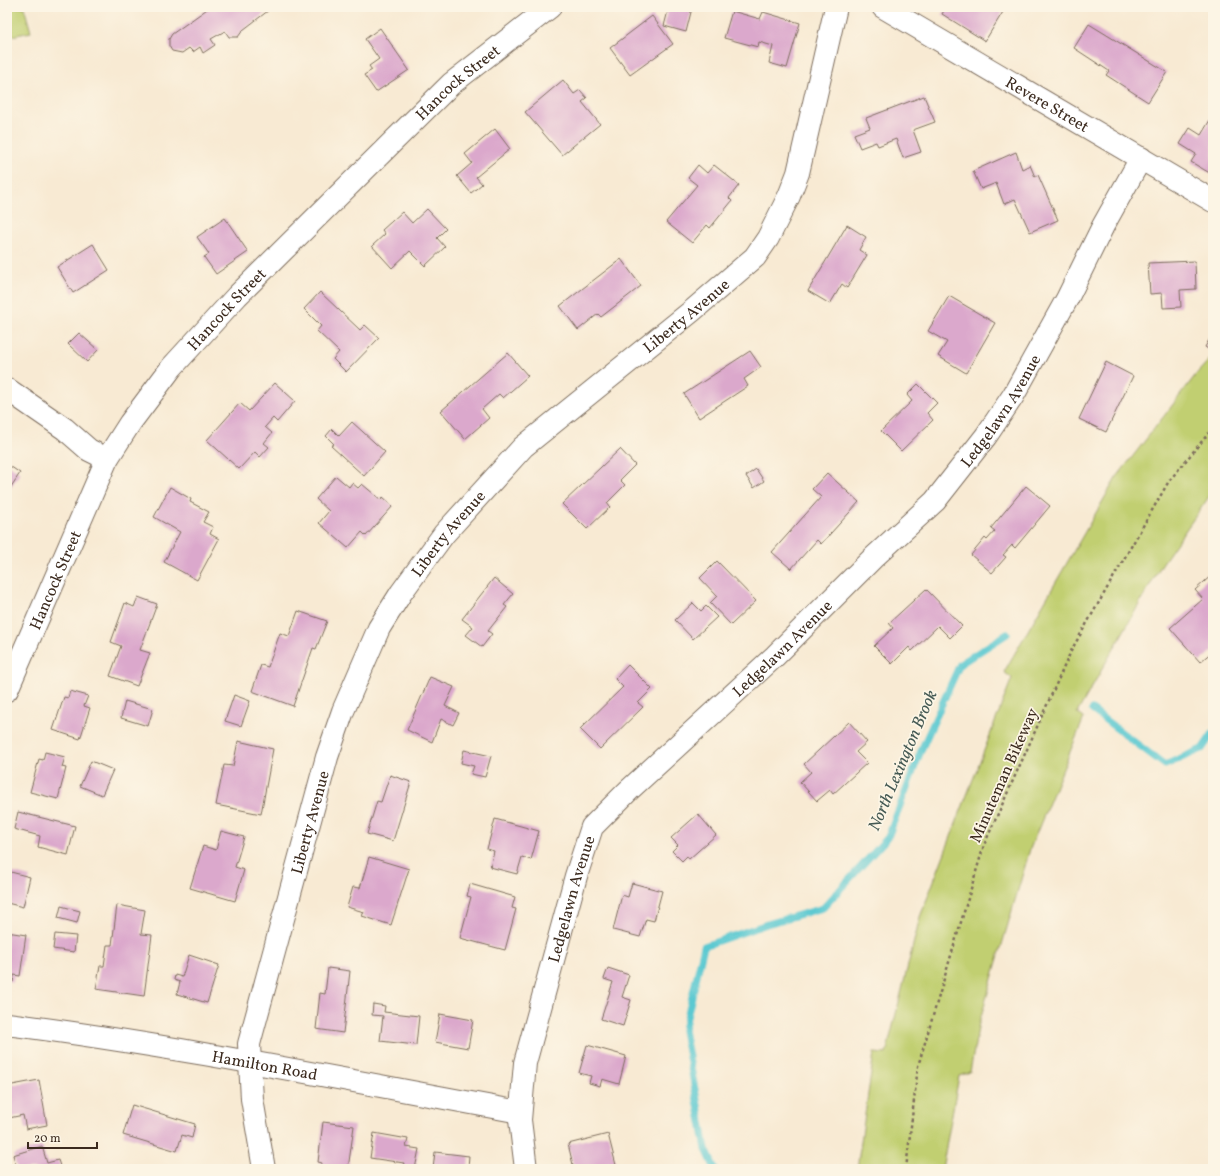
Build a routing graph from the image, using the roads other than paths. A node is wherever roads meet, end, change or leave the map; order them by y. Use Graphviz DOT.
graph roads {
  1 [pos="550,7"];
  2 [pos="836,7"];
  3 [pos="883,7"];
  4 [pos="1142,158"];
  5 [pos="1213,201"];
  6 [pos="7,389"];
  7 [pos="107,459"];
  8 [pos="7,690"];
  9 [pos="7,1024"];
  10 [pos="249,1062"];
  11 [pos="520,1112"];
  12 [pos="264,1169"];
  13 [pos="526,1169"];
  1 -- 7 [label="street, Hancock Street"];
  2 -- 10 [label="street, Liberty Avenue"];
  3 -- 4 [label="street, Revere Street"];
  4 -- 5 [label="street, Revere Street"];
  4 -- 11 [label="street, Ledgelawn Avenue"];
  6 -- 7 [label="street"];
  7 -- 8 [label="street, Hancock Street"];
  9 -- 10 [label="street, Hamilton Road"];
  10 -- 11 [label="street, Hamilton Road"];
  10 -- 12 [label="street, Liberty Avenue"];
  11 -- 13 [label="street, Ledgelawn Avenue"];
}
